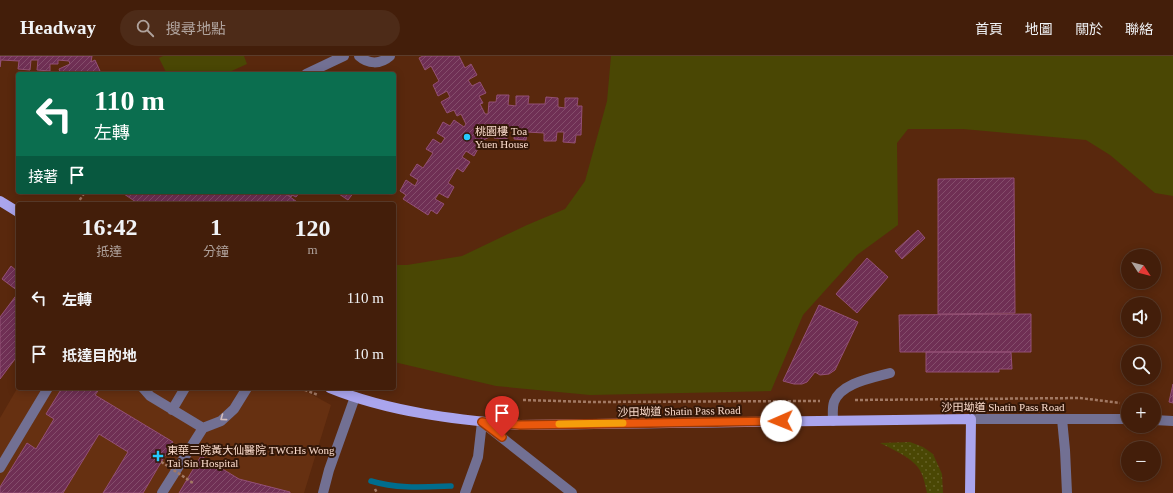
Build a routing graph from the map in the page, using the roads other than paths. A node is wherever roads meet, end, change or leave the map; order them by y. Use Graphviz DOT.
graph roads {
  1 [pos="344,56"];
  2 [pos="359,56"];
  3 [pos="390,56"];
  4 [pos="310,72"];
  5 [pos="0,201"];
  6 [pos="16,211"];
  7 [pos="890,373"];
  8 [pos="47,390"];
  9 [pos="145,390"];
  10 [pos="184,390"];
  11 [pos="246,390"];
  12 [pos="335,390"];
  13 [pos="355,398"];
  14 [pos="172,410"];
  15 [pos="971,419"];
  16 [pos="1062,419"];
  17 [pos="1121,419"];
  18 [pos="1161,420"];
  19 [pos="833,421"];
  20 [pos="1173,421"];
  21 [pos="482,422"];
  22 [pos="203,428"];
  23 [pos="0,468"];
  24 [pos="162,493"];
  25 [pos="323,493"];
  26 [pos="465,493"];
  27 [pos="572,493"];
  28 [pos="970,493"];
  29 [pos="1067,493"];
  1 -- 4 [label="street"];
  2 -- 3 [label="street"];
  5 -- 6 [label="main road"];
  7 -- 19 [label="street"];
  8 -- 23 [label="street"];
  9 -- 14 [label="street"];
  10 -- 14 [label="street"];
  11 -- 22 [label="street, one-way"];
  12 -- 13 [label="main road, 沙田坳道 Shatin Pass Road"];
  13 -- 21 [label="main road, 沙田坳道 Shatin Pass Road"];
  13 -- 25 [label="street"];
  14 -- 22 [label="street"];
  15 -- 16 [label="street, 沙田坳道 Shatin Pass Road"];
  15 -- 19 [label="main road, 沙田坳道 Shatin Pass Road"];
  15 -- 28 [label="main road"];
  16 -- 17 [label="street, 沙田坳道 Shatin Pass Road"];
  16 -- 29 [label="street"];
  18 -- 20 [label="street"];
  19 -- 21 [label="main road, 沙田坳道 Shatin Pass Road"];
  21 -- 26 [label="street"];
  21 -- 27 [label="street"];
  22 -- 24 [label="street"];
}
